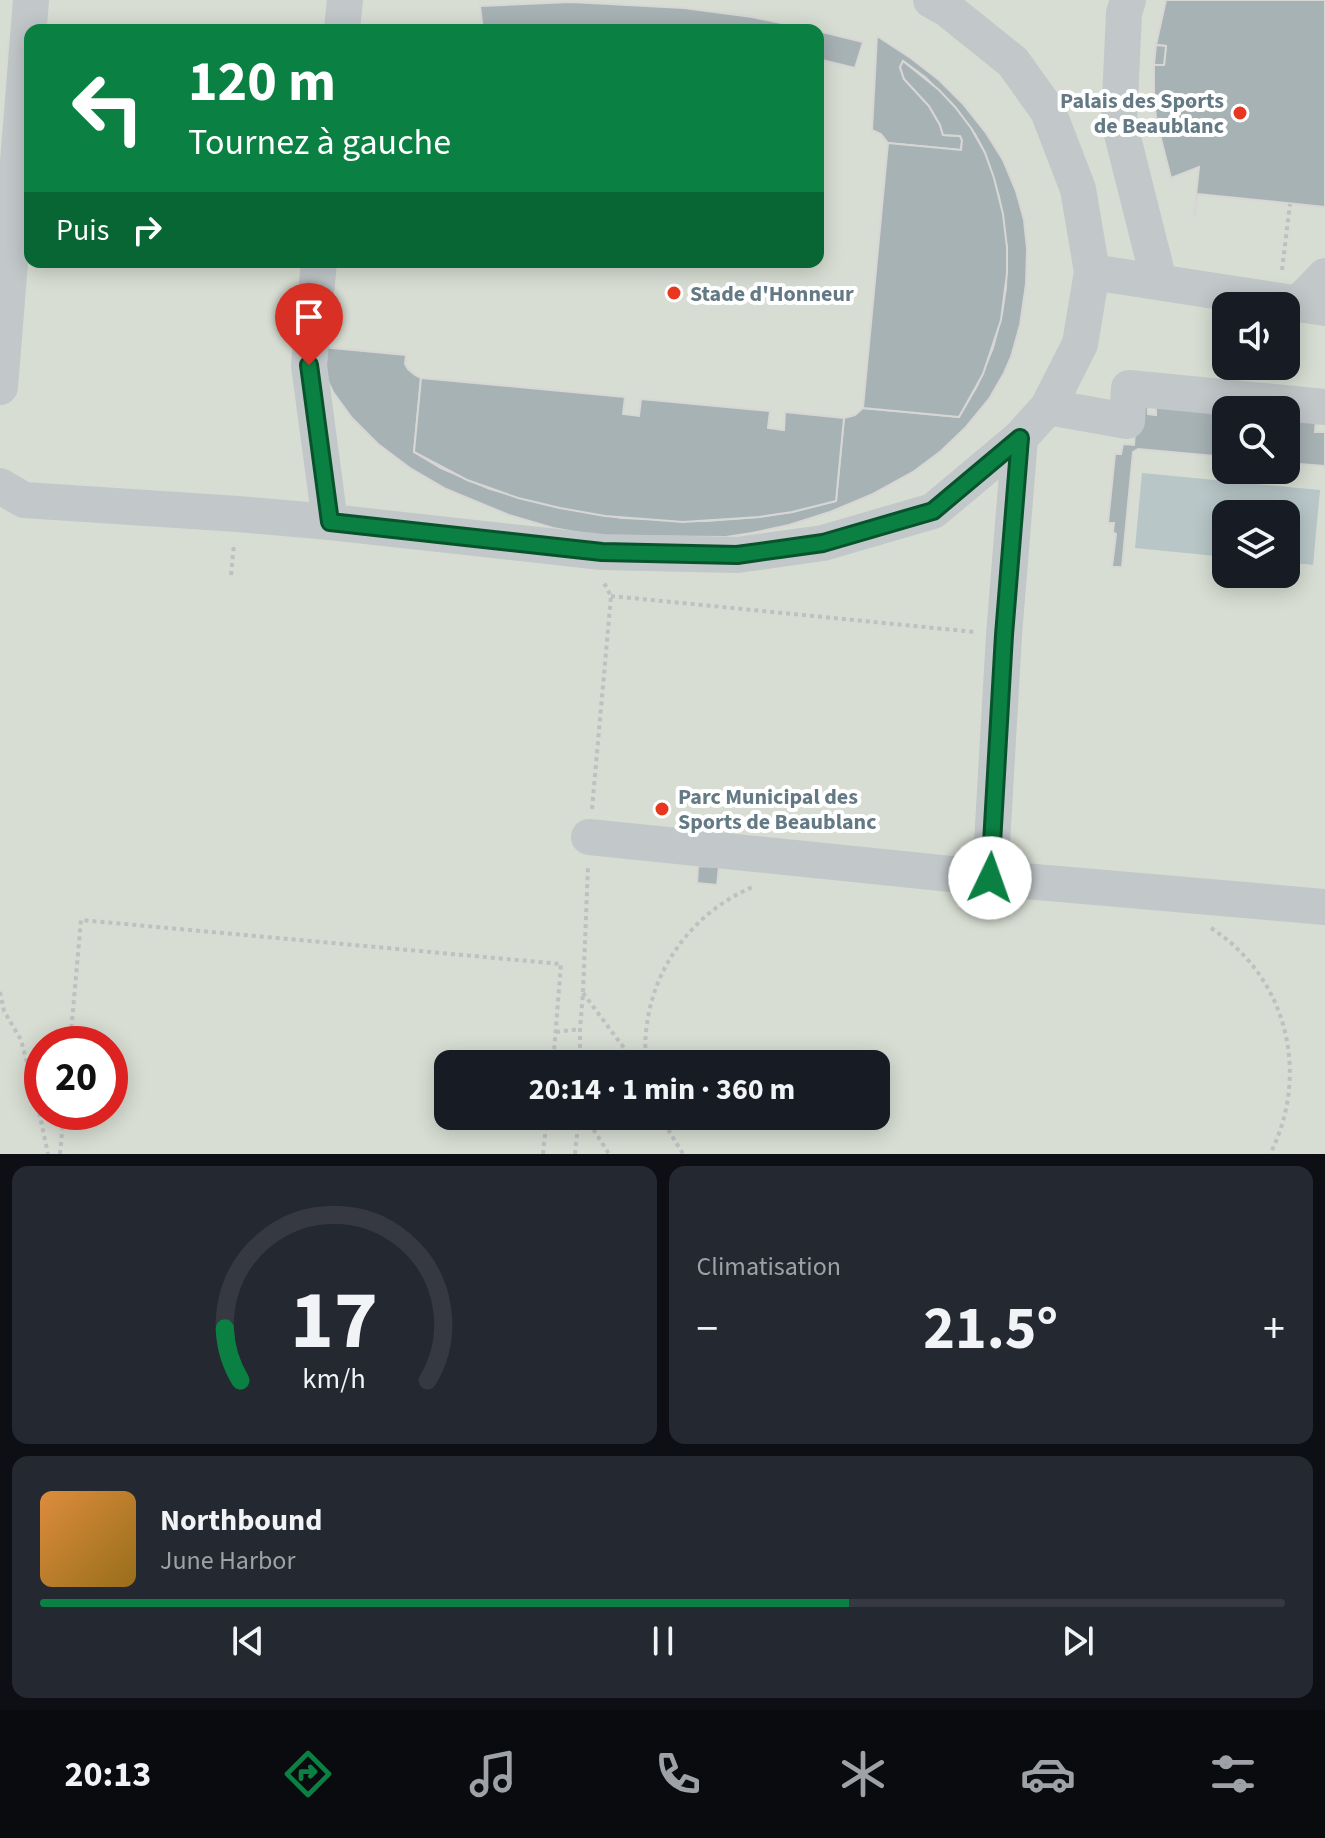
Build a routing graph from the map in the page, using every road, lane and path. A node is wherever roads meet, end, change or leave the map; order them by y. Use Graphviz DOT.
graph roads {
  1 [pos="31,0"];
  2 [pos="345,0"];
  3 [pos="931,0"];
  4 [pos="1128,0"];
  5 [pos="29,24"];
  6 [pos="343,24"];
  7 [pos="24,87"];
  8 [pos="1290,204"];
  9 [pos="1285,247"];
  10 [pos="318,268"];
  11 [pos="1092,272"];
  12 [pos="1325,276"];
  13 [pos="1159,281"];
  14 [pos="1312,306"];
  15 [pos="0,387"];
  16 [pos="1048,407"];
  17 [pos="1325,407"];
  18 [pos="1020,438"];
  19 [pos="0,486"];
  20 [pos="330,522"];
  21 [pos="611,596"];
  22 [pos="1004,635"];
  23 [pos="589,837"];
  24 [pos="990,878"];
  25 [pos="759,884"];
  26 [pos="1325,907"];
  27 [pos="1206,924"];
  28 [pos="0,992"];
  29 [pos="583,993"];
  30 [pos="72,1026"];
  31 [pos="580,1029"];
  32 [pos="556,1032"];
  33 [pos="554,1050"];
  34 [pos="626,1050"];
  35 [pos="645,1050"];
  36 [pos="62,1130"];
  37 [pos="546,1130"];
  38 [pos="578,1130"];
  39 [pos="594,1130"];
  40 [pos="668,1130"];
  41 [pos="48,1154"];
  42 [pos="60,1154"];
  43 [pos="543,1154"];
  44 [pos="575,1154"];
  45 [pos="609,1154"];
  46 [pos="683,1154"];
  47 [pos="1270,1154"];
  1 -- 5 [label="lane"];
  2 -- 6 [label="lane"];
  3 -- 11 [label="lane"];
  4 -- 13 [label="lane"];
  7 -- 15 [label="lane"];
  8 -- 9 [label="path"];
  10 -- 20 [label="lane"];
  11 -- 13 [label="lane"];
  11 -- 16 [label="lane"];
  12 -- 14 [label="lane"];
  13 -- 14 [label="lane"];
  16 -- 17 [label="lane"];
  16 -- 18 [label="lane"];
  18 -- 20 [label="lane"];
  18 -- 22 [label="lane"];
  19 -- 20 [label="lane"];
  21 -- 22 [label="path"];
  22 -- 24 [label="lane"];
  23 -- 24 [label="lane"];
  24 -- 26 [label="lane"];
  25 -- 35 [label="path"];
  27 -- 47 [label="path"];
  28 -- 41 [label="path"];
  29 -- 34 [label="path"];
  30 -- 32 [label="path"];
  31 -- 32 [label="path"];
  32 -- 33 [label="path"];
  36 -- 42 [label="path"];
  37 -- 43 [label="path"];
  38 -- 44 [label="path"];
  39 -- 45 [label="path"];
  40 -- 46 [label="path"];
}
